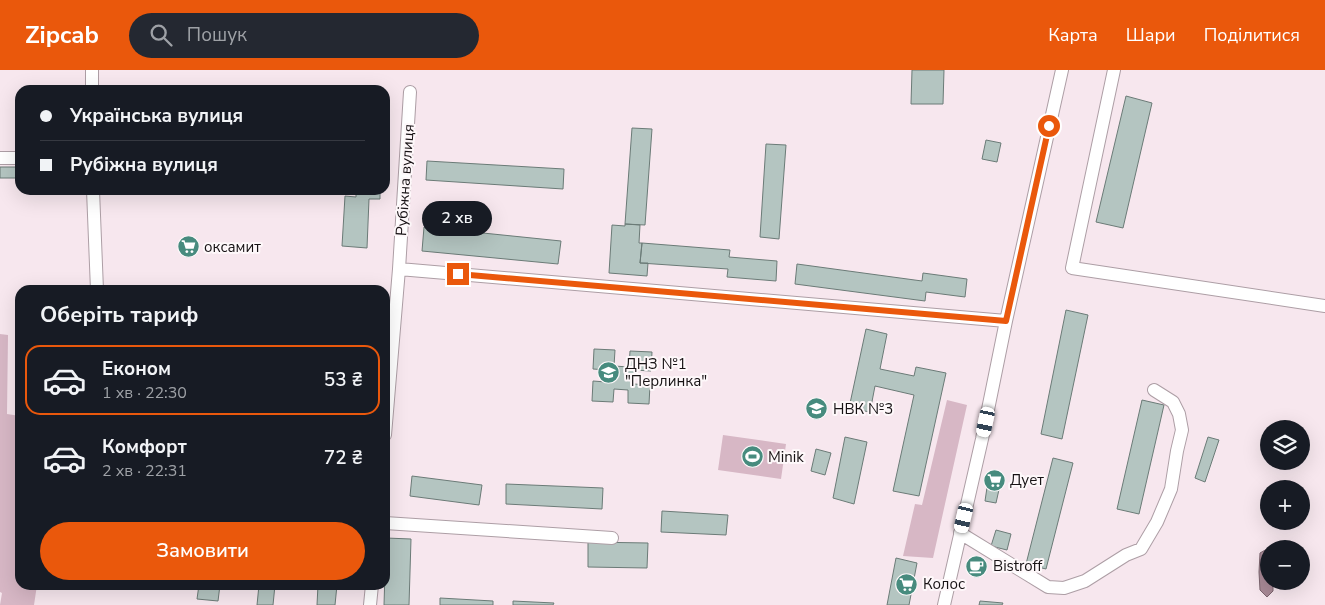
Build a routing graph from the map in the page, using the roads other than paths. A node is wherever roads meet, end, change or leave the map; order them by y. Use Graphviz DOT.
graph roads {
  1 [pos="92,70"];
  2 [pos="1062,70"];
  3 [pos="1114,70"];
  4 [pos="92,85"];
  5 [pos="410,92"];
  6 [pos="0,158"];
  7 [pos="15,158"];
  8 [pos="93,195"];
  9 [pos="399,269"];
  10 [pos="96,285"];
  11 [pos="1325,306"];
  12 [pos="1006,321"];
  13 [pos="390,363"];
  14 [pos="1154,390"];
  15 [pos="390,523"];
  16 [pos="960,533"];
  17 [pos="612,538"];
  18 [pos="372,590"];
  19 [pos="370,605"];
  20 [pos="944,605"];
  1 -- 4 [label="street"];
  2 -- 12 [label="street"];
  3 -- 11 [label="street"];
  5 -- 9 [label="street, Рубіжна вулиця"];
  6 -- 7 [label="street"];
  8 -- 10 [label="street"];
  9 -- 12 [label="street"];
  9 -- 13 [label="street, Рубіжна вулиця"];
  12 -- 16 [label="street"];
  14 -- 16 [label="street"];
  15 -- 17 [label="street"];
  16 -- 20 [label="street"];
  18 -- 19 [label="street"];
}
